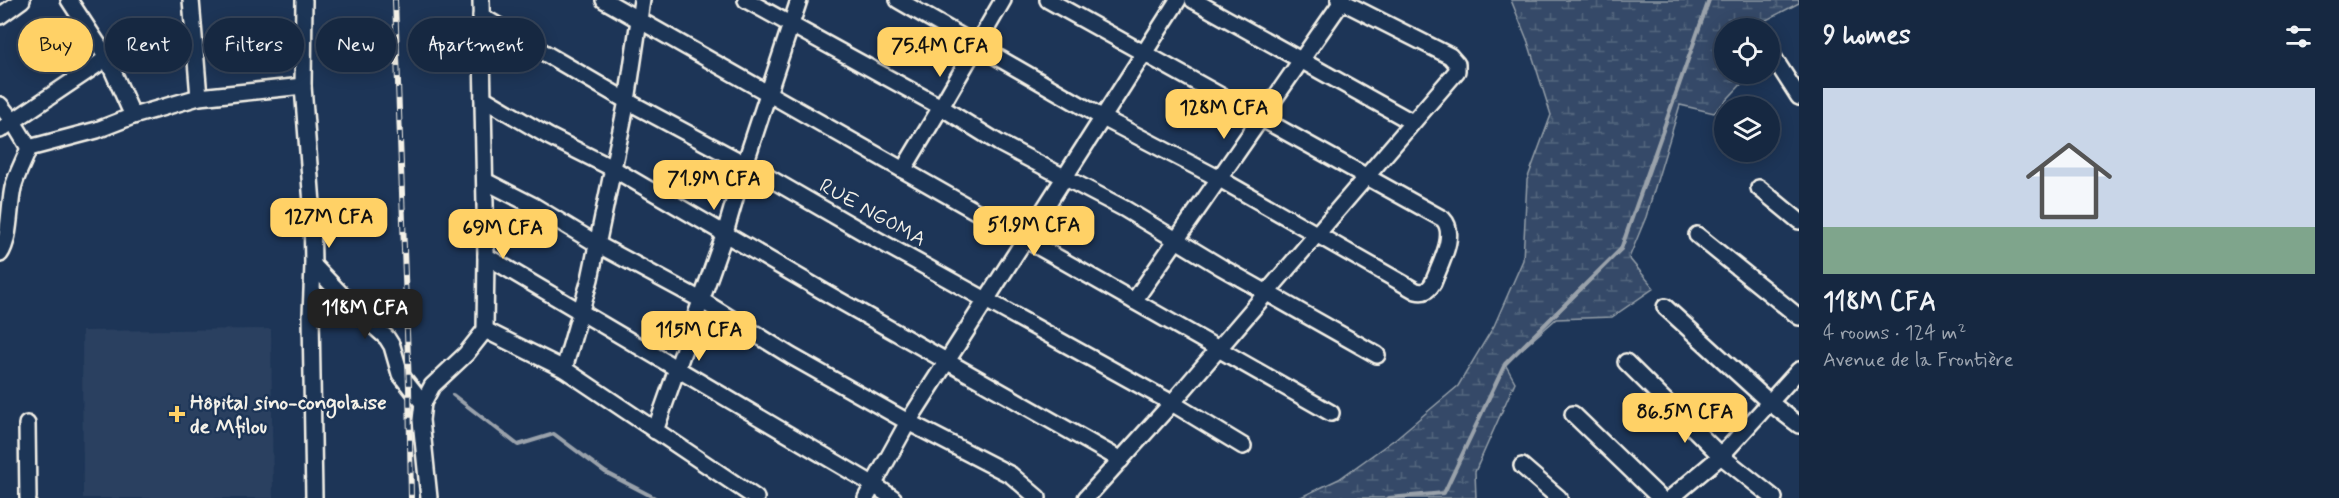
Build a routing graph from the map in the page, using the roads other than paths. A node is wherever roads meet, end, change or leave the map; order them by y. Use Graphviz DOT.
graph roads {
  1 [pos="22,0"];
  2 [pos="69,0"];
  3 [pos="191,0"];
  4 [pos="304,0"];
  5 [pos="481,0"];
  6 [pos="604,0"];
  7 [pos="642,0"];
  8 [pos="746,0"];
  9 [pos="799,0"];
  10 [pos="898,0"];
  11 [pos="1003,0"];
  12 [pos="1048,0"];
  13 [pos="1178,0"];
  14 [pos="1193,0"];
  15 [pos="1341,0"];
  16 [pos="0,15"];
  17 [pos="481,16"];
  18 [pos="638,19"];
  19 [pos="790,25"];
  20 [pos="977,46"];
  21 [pos="1143,54"];
  22 [pos="105,56"];
  23 [pos="105,59"];
  24 [pos="1302,60"];
  25 [pos="1780,68"];
  26 [pos="113,72"];
  27 [pos="303,86"];
  28 [pos="767,94"];
  29 [pos="199,97"];
  30 [pos="1799,97"];
  31 [pos="483,98"];
  32 [pos="627,101"];
  33 [pos="0,105"];
  34 [pos="942,107"];
  35 [pos="133,116"];
  36 [pos="1103,118"];
  37 [pos="1259,119"];
  38 [pos="1412,122"];
  39 [pos="6,125"];
  40 [pos="29,148"];
  41 [pos="745,164"];
  42 [pos="612,168"];
  43 [pos="903,170"];
  44 [pos="1365,176"];
  45 [pos="1065,177"];
  46 [pos="1218,178"];
  47 [pos="484,181"];
  48 [pos="1759,188"];
  49 [pos="1799,222"];
  50 [pos="725,233"];
  51 [pos="1317,234"];
  52 [pos="1698,235"];
  53 [pos="1025,240"];
  54 [pos="1176,240"];
  55 [pos="597,244"];
  56 [pos="0,254"];
  57 [pos="486,256"];
  58 [pos="313,265"];
  59 [pos="1268,292"];
  60 [pos="701,300"];
  61 [pos="986,300"];
  62 [pos="1134,301"];
  63 [pos="1665,307"];
  64 [pos="582,313"];
  65 [pos="1799,316"];
  66 [pos="485,330"];
  67 [pos="1218,348"];
  68 [pos="1377,355"];
  69 [pos="948,362"];
  70 [pos="1626,362"];
  71 [pos="676,368"];
  72 [pos="564,369"];
  73 [pos="1799,370"];
  74 [pos="1769,402"];
  75 [pos="423,403"];
  76 [pos="1172,403"];
  77 [pos="1331,413"];
  78 [pos="1573,414"];
  79 [pos="908,422"];
  80 [pos="27,424"];
  81 [pos="1799,425"];
  82 [pos="655,431"];
  83 [pos="1243,446"];
  84 [pos="1721,456"];
  85 [pos="1120,460"];
  86 [pos="1522,466"];
  87 [pos="870,491"];
  88 [pos="28,498"];
  89 [pos="314,498"];
  90 [pos="429,498"];
  91 [pos="756,498"];
  92 [pos="893,498"];
  93 [pos="1038,498"];
  94 [pos="1086,498"];
  95 [pos="1559,498"];
  96 [pos="1660,498"];
  97 [pos="1671,498"];
  98 [pos="1774,498"];
  1 -- 16 [label="street"];
  2 -- 22 [label="street"];
  3 -- 29 [label="street"];
  4 -- 27 [label="street"];
  5 -- 17 [label="street"];
  6 -- 18 [label="street"];
  7 -- 18 [label="street"];
  8 -- 19 [label="street"];
  9 -- 19 [label="street"];
  10 -- 20 [label="street"];
  11 -- 20 [label="street"];
  12 -- 21 [label="street"];
  13 -- 21 [label="street"];
  14 -- 24 [label="street"];
  15 -- 24 [label="street"];
  15 -- 38 [label="street"];
  17 -- 31 [label="street"];
  17 -- 32 [label="street, RUE NGOMA"];
  18 -- 28 [label="street"];
  18 -- 32 [label="street"];
  19 -- 28 [label="street"];
  19 -- 34 [label="street"];
  20 -- 34 [label="street"];
  20 -- 36 [label="street"];
  21 -- 36 [label="street"];
  21 -- 37 [label="street"];
  23 -- 39 [label="street"];
  24 -- 37 [label="street"];
  24 -- 38 [label="street"];
  25 -- 30 [label="street"];
  26 -- 35 [label="street"];
  27 -- 29 [label="street"];
  27 -- 58 [label="street"];
  28 -- 41 [label="street"];
  28 -- 43 [label="street"];
  29 -- 35 [label="street"];
  31 -- 42 [label="street"];
  31 -- 47 [label="street"];
  32 -- 41 [label="street, RUE NGOMA"];
  32 -- 42 [label="street"];
  33 -- 39 [label="street"];
  34 -- 43 [label="street"];
  34 -- 45 [label="street"];
  35 -- 40 [label="street"];
  36 -- 45 [label="street"];
  36 -- 46 [label="street"];
  37 -- 44 [label="street"];
  37 -- 46 [label="street"];
  38 -- 44 [label="street"];
  39 -- 40 [label="street"];
  40 -- 56 [label="street"];
  41 -- 50 [label="street"];
  41 -- 61 [label="street, RUE NGOMA"];
  42 -- 50 [label="street"];
  42 -- 55 [label="street"];
  43 -- 53 [label="street"];
  44 -- 51 [label="street"];
  44 -- 51 [label="street"];
  45 -- 53 [label="street"];
  45 -- 54 [label="street"];
  46 -- 51 [label="street"];
  46 -- 54 [label="street"];
  47 -- 55 [label="street"];
  47 -- 57 [label="street"];
  48 -- 49 [label="street"];
  50 -- 60 [label="street"];
  50 -- 69 [label="street"];
  51 -- 59 [label="street"];
  52 -- 65 [label="street"];
  53 -- 61 [label="street"];
  53 -- 62 [label="street"];
  54 -- 59 [label="street"];
  54 -- 62 [label="street"];
  55 -- 60 [label="street"];
  55 -- 64 [label="street"];
  57 -- 64 [label="street"];
  57 -- 66 [label="street"];
  58 -- 75 [label="street"];
  58 -- 89 [label="street"];
  59 -- 67 [label="street"];
  59 -- 68 [label="street"];
  60 -- 71 [label="street"];
  60 -- 79 [label="street"];
  61 -- 69 [label="street"];
  61 -- 76 [label="street, RUE NGOMA"];
  62 -- 67 [label="street"];
  63 -- 74 [label="street"];
  64 -- 71 [label="street"];
  64 -- 72 [label="street"];
  66 -- 72 [label="street"];
  66 -- 75 [label="street"];
  67 -- 76 [label="street"];
  67 -- 77 [label="street"];
  69 -- 79 [label="street"];
  69 -- 85 [label="street"];
  70 -- 84 [label="street"];
  71 -- 82 [label="street"];
  71 -- 87 [label="street"];
  72 -- 82 [label="street"];
  73 -- 74 [label="street"];
  74 -- 81 [label="street"];
  74 -- 84 [label="street"];
  75 -- 90 [label="street"];
  76 -- 83 [label="street, RUE NGOMA"];
  76 -- 85 [label="street"];
  78 -- 96 [label="street"];
  79 -- 87 [label="street"];
  79 -- 93 [label="street"];
  80 -- 88 [label="street"];
  82 -- 91 [label="street"];
  84 -- 97 [label="street"];
  84 -- 98 [label="street"];
  85 -- 94 [label="street"];
  86 -- 95 [label="street"];
  87 -- 92 [label="street"];
}
